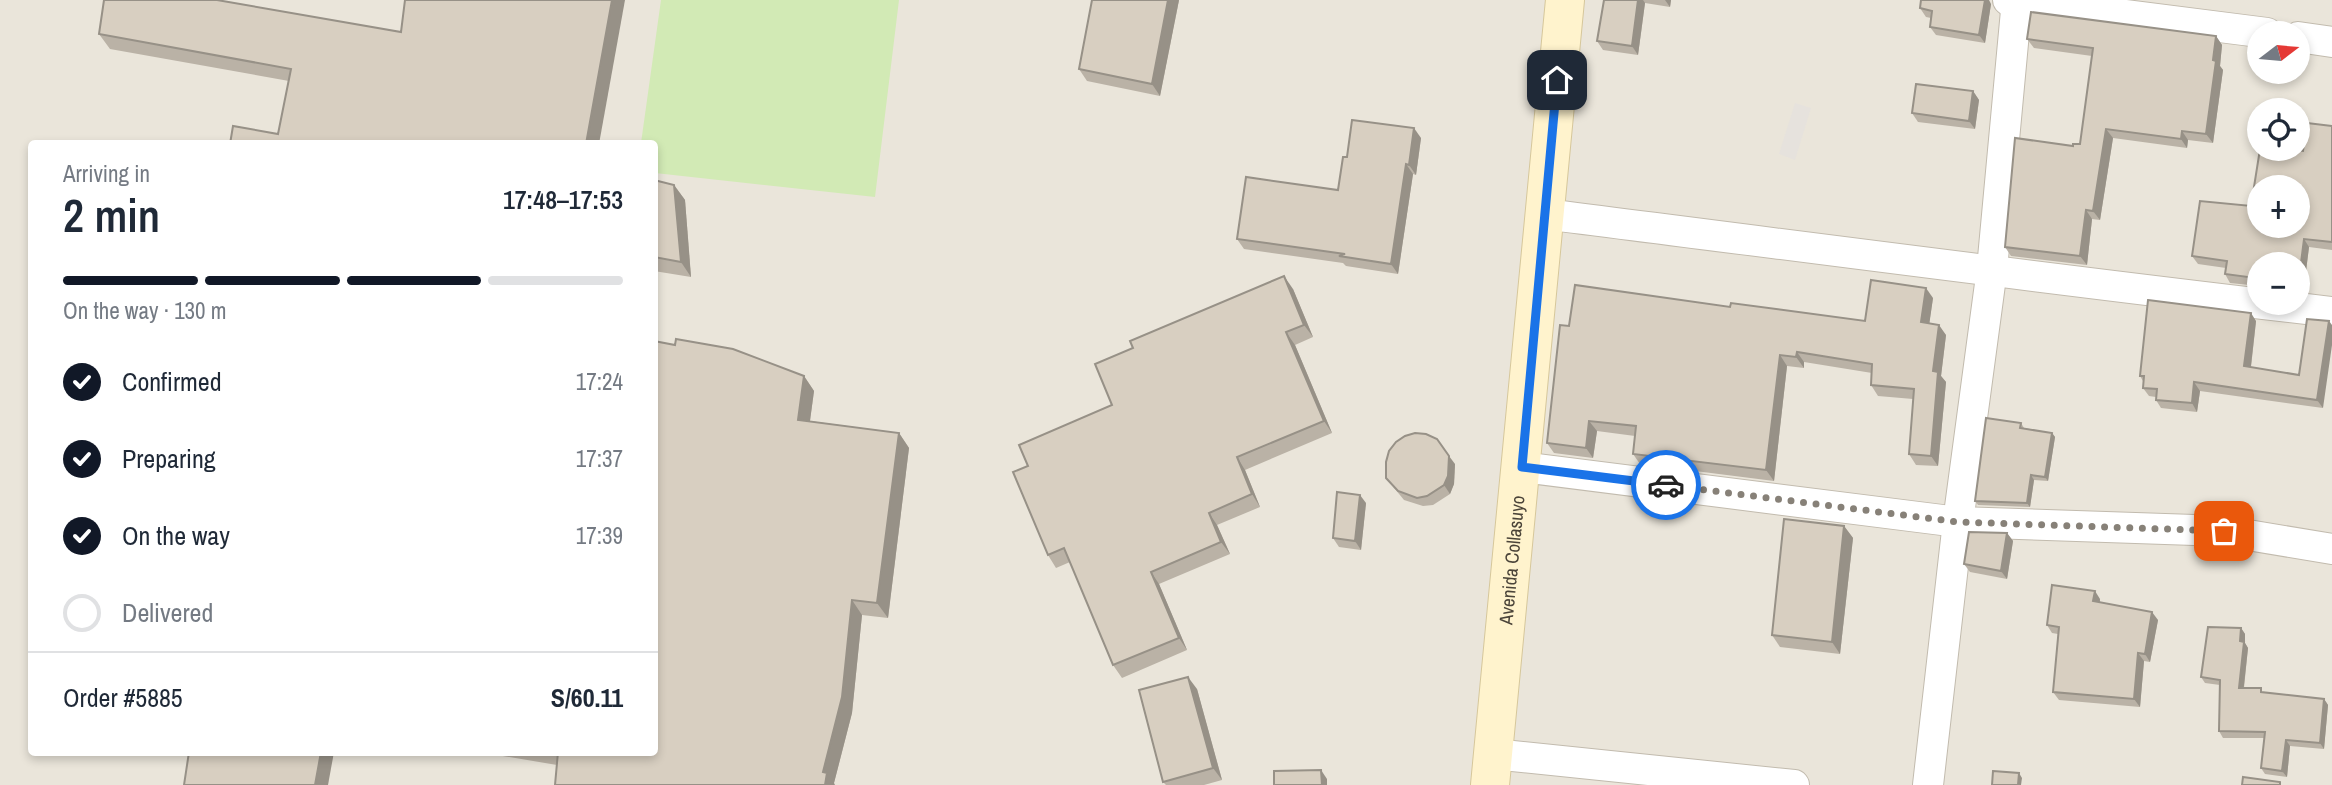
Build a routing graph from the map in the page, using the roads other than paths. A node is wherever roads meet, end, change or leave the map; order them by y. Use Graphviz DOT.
graph roads {
  1 [pos="1565,0"];
  2 [pos="2014,0"];
  3 [pos="2247,30"];
  4 [pos="2310,38"];
  5 [pos="2332,41"];
  6 [pos="1544,214"];
  7 [pos="1992,270"];
  8 [pos="2332,312"];
  9 [pos="1522,467"];
  10 [pos="1958,522"];
  11 [pos="2332,549"];
  12 [pos="1491,769"];
  13 [pos="1794,785"];
  14 [pos="1928,785"];
  1 -- 6 [label="street, Avenida Collasuyo"];
  2 -- 3 [label="street"];
  2 -- 7 [label="street"];
  4 -- 5 [label="street"];
  6 -- 7 [label="street"];
  6 -- 9 [label="street, Avenida Collasuyo"];
  7 -- 8 [label="street"];
  7 -- 10 [label="street"];
  9 -- 10 [label="street"];
  9 -- 12 [label="street, Avenida Collasuyo"];
  10 -- 11 [label="street"];
  10 -- 14 [label="street"];
  12 -- 13 [label="street"];
}
